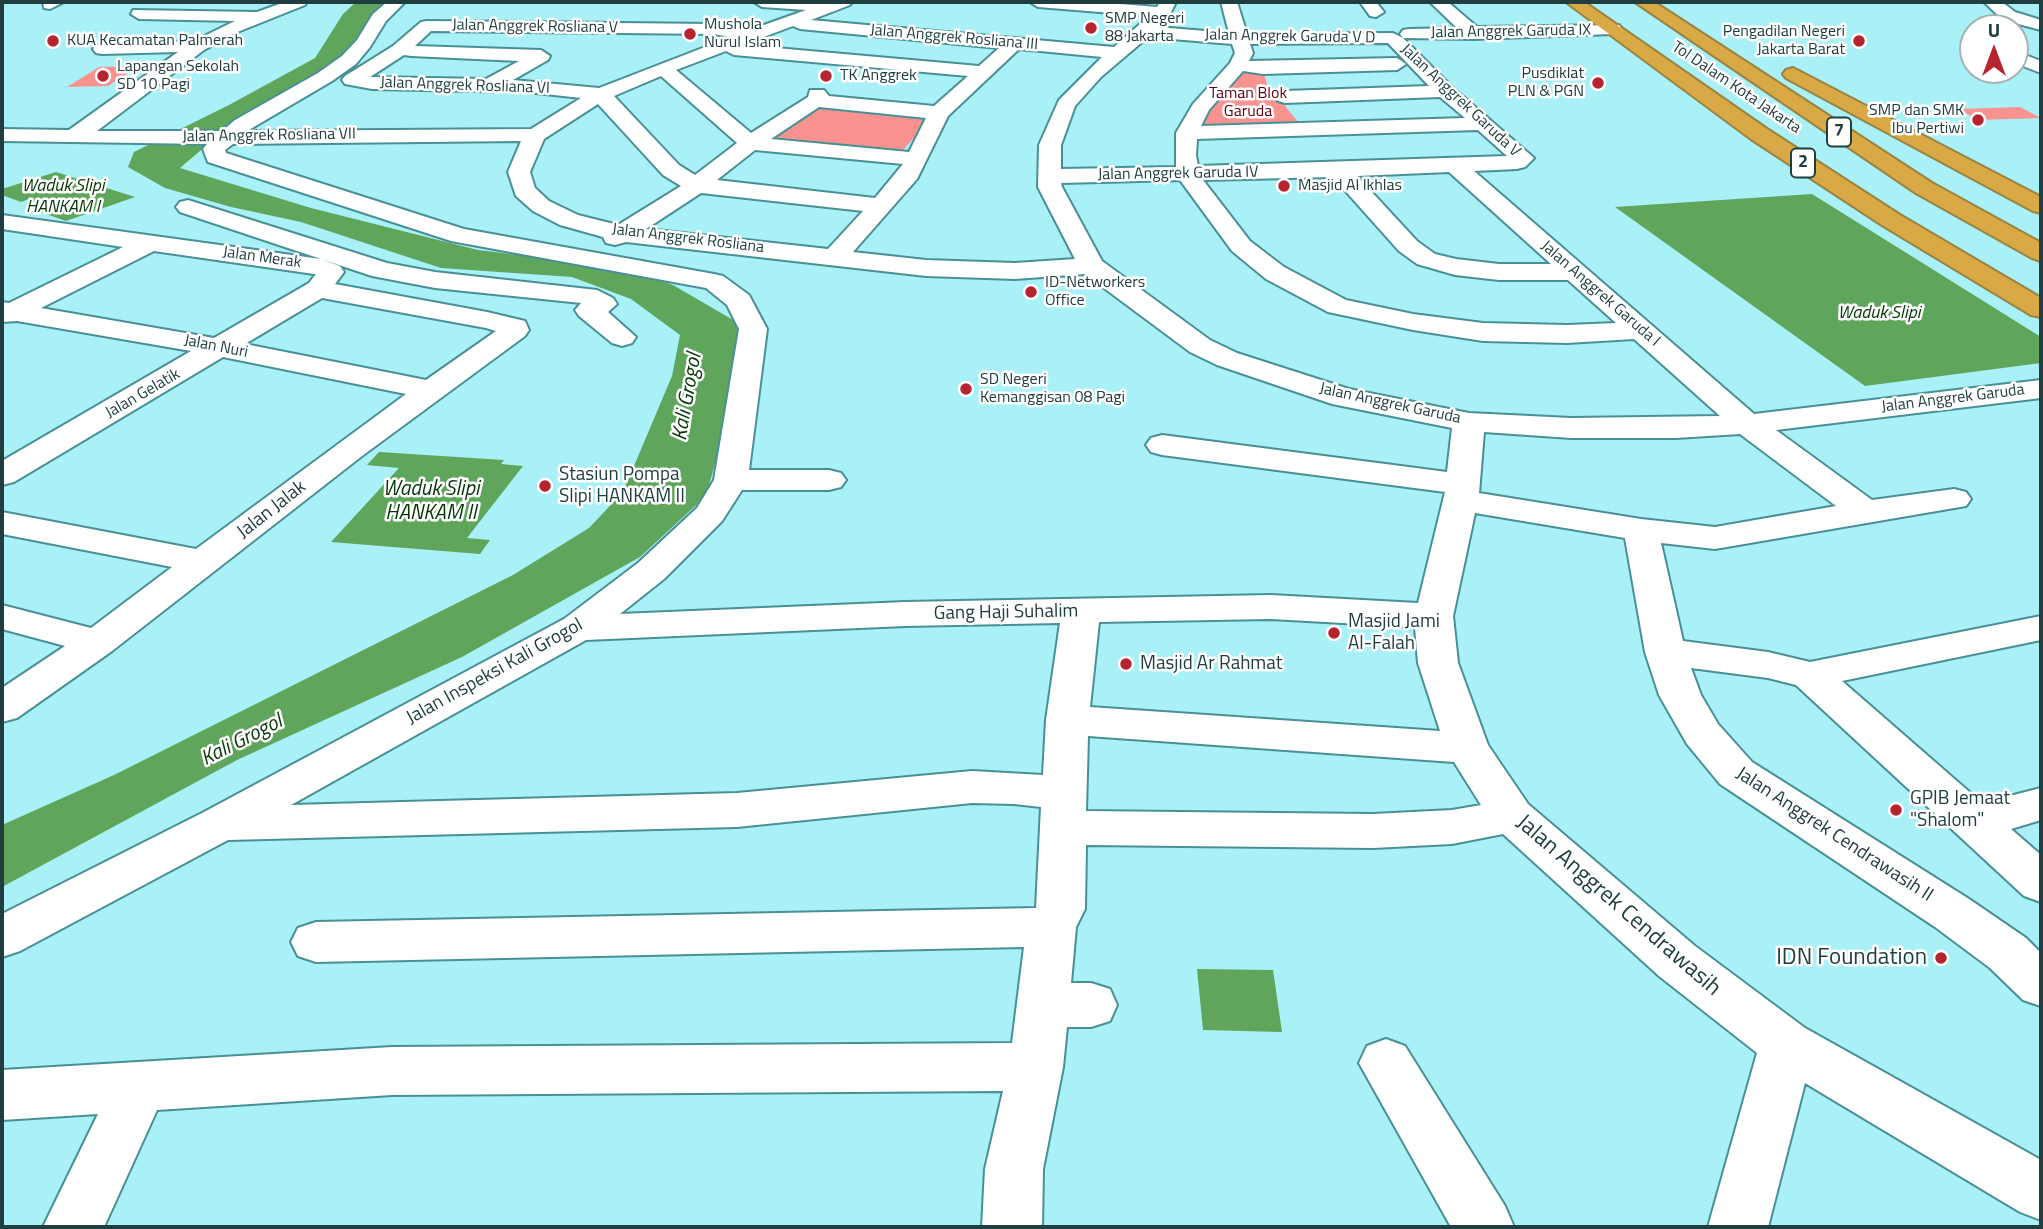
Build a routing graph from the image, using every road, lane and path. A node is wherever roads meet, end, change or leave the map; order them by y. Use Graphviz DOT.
graph roads {
  1 [pos="204,2"];
  2 [pos="299,2"];
  3 [pos="397,2"];
  4 [pos="762,2"];
  5 [pos="1038,2"];
  6 [pos="1438,2"];
  7 [pos="1574,2"];
  8 [pos="1643,2"];
  9 [pos="1992,2"];
  10 [pos="840,4"];
  11 [pos="1372,7"];
  12 [pos="167,8"];
  13 [pos="1235,9"];
  14 [pos="1350,13"];
  15 [pos="138,14"];
  16 [pos="1159,15"];
  17 [pos="264,16"];
  18 [pos="791,23"];
  19 [pos="2041,24"];
  20 [pos="1613,29"];
  21 [pos="1654,32"];
  22 [pos="1474,34"];
  23 [pos="1401,36"];
  24 [pos="1240,39"];
  25 [pos="759,44"];
  26 [pos="1014,44"];
  27 [pos="198,46"];
  28 [pos="102,49"];
  29 [pos="399,50"];
  30 [pos="1117,53"];
  31 [pos="1420,64"];
  32 [pos="1777,64"];
  33 [pos="906,65"];
  34 [pos="1238,65"];
  35 [pos="170,67"];
  36 [pos="197,68"];
  37 [pos="663,68"];
  38 [pos="1263,68"];
  39 [pos="784,72"];
  40 [pos="982,72"];
  41 [pos="372,83"];
  42 [pos="489,85"];
  43 [pos="1814,86"];
  44 [pos="1445,91"];
  45 [pos="812,94"];
  46 [pos="599,95"];
  47 [pos="348,97"];
  48 [pos="1285,97"];
  49 [pos="1749,98"];
  50 [pos="77,110"];
  51 [pos="114,110"];
  52 [pos="939,113"];
  53 [pos="1783,120"];
  54 [pos="626,121"];
  55 [pos="1484,124"];
  56 [pos="1305,130"];
  57 [pos="1187,132"];
  58 [pos="537,134"];
  59 [pos="2,135"];
  60 [pos="76,135"];
  61 [pos="221,136"];
  62 [pos="750,143"];
  63 [pos="918,159"];
  64 [pos="1517,162"];
  65 [pos="1453,164"];
  66 [pos="1339,170"];
  67 [pos="1188,175"];
  68 [pos="1049,176"];
  69 [pos="696,185"];
  70 [pos="882,206"];
  71 [pos="2041,206"];
  72 [pos="188,207"];
  73 [pos="2,222"];
  74 [pos="1958,232"];
  75 [pos="2041,232"];
  76 [pos="622,234"];
  77 [pos="152,242"];
  78 [pos="2041,253"];
  79 [pos="836,256"];
  80 [pos="583,260"];
  81 [pos="1091,266"];
  82 [pos="1576,272"];
  83 [pos="318,289"];
  84 [pos="551,289"];
  85 [pos="2041,309"];
  86 [pos="5,313"];
  87 [pos="501,323"];
  88 [pos="1642,330"];
  89 [pos="622,337"];
  90 [pos="222,348"];
  91 [pos="2041,389"];
  92 [pos="429,390"];
  93 [pos="1469,422"];
  94 [pos="1747,424"];
  95 [pos="1162,445"];
  96 [pos="5,471"];
  97 [pos="731,480"];
  98 [pos="829,480"];
  99 [pos="1461,492"];
  100 [pos="1954,499"];
  101 [pos="1865,510"];
  102 [pos="2,523"];
  103 [pos="1642,530"];
  104 [pos="204,562"];
  105 [pos="1081,612"];
  106 [pos="2,617"];
  107 [pos="1434,617"];
  108 [pos="579,628"];
  109 [pos="2041,628"];
  110 [pos="98,642"];
  111 [pos="1665,652"];
  112 [pos="1810,675"];
  113 [pos="2,708"];
  114 [pos="1067,720"];
  115 [pos="1467,748"];
  116 [pos="2041,804"];
  117 [pos="1064,811"];
  118 [pos="1512,816"];
  119 [pos="1976,822"];
  120 [pos="220,824"];
  121 [pos="2041,883"];
  122 [pos="1051,927"];
  123 [pos="2,937"];
  124 [pos="316,942"];
  125 [pos="2041,985"];
  126 [pos="1041,1005"];
  127 [pos="1091,1006"];
  128 [pos="1786,1044"];
  129 [pos="1386,1063"];
  130 [pos="1035,1067"];
  131 [pos="140,1086"];
  132 [pos="2,1095"];
  133 [pos="2041,1192"];
  134 [pos="73,1227"];
  135 [pos="1012,1227"];
  136 [pos="1484,1227"];
  137 [pos="1738,1227"];
  1 -- 12 [label="street"];
  2 -- 17 [label="street"];
  3 -- 61 [label="street"];
  4 -- 10 [label="street"];
  5 -- 16 [label="street, Jalan Anggrek Garuda V D"];
  6 -- 22 [label="street"];
  7 -- 20 [label="highway, 2"];
  8 -- 78 [label="highway, Tol Dalam Kota Jakarta / 7"];
  9 -- 19 [label="street"];
  10 -- 18 [label="street"];
  11 -- 14 [label="street"];
  13 -- 24 [label="street"];
  15 -- 17 [label="street"];
  16 -- 24 [label="street, Jalan Anggrek Garuda V D"];
  16 -- 30 [label="street, Jalan Anggrek Garuda"];
  17 -- 27 [label="street"];
  18 -- 25 [label="street"];
  18 -- 26 [label="street, Jalan Anggrek Rosliana III"];
  20 -- 22 [label="street, Jalan Anggrek Garuda IX"];
  20 -- 85 [label="highway, 2"];
  21 -- 49 [label="highway, Tol Dalam Kota Jakarta"];
  22 -- 23 [label="street, Jalan Anggrek Garuda IX"];
  23 -- 24 [label="street, Jalan Anggrek Garuda V D"];
  23 -- 31 [label="street, Jalan Anggrek Garuda V"];
  24 -- 34 [label="street"];
  25 -- 29 [label="street, Jalan Anggrek Rosliana V"];
  25 -- 33 [label="street, Jalan Anggrek Rosliana V"];
  25 -- 37 [label="street"];
  25 -- 39 [label="street"];
  26 -- 30 [label="street, Jalan Anggrek Rosliana III"];
  26 -- 40 [label="street"];
  27 -- 28 [label="street"];
  27 -- 35 [label="street"];
  29 -- 41 [label="street, Jalan Anggrek Rosliana V"];
  29 -- 42 [label="street"];
  30 -- 68 [label="street, Jalan Anggrek Garuda"];
  31 -- 38 [label="street"];
  31 -- 44 [label="street, Jalan Anggrek Garuda V"];
  32 -- 43 [label="highway"];
  33 -- 40 [label="street, Jalan Anggrek Rosliana V"];
  33 -- 45 [label="street, Jalan Jalak"];
  34 -- 38 [label="street"];
  34 -- 57 [label="street"];
  35 -- 36 [label="street"];
  35 -- 51 [label="street"];
  37 -- 46 [label="street"];
  37 -- 62 [label="street"];
  38 -- 48 [label="street"];
  40 -- 52 [label="street"];
  41 -- 42 [label="street, Jalan Anggrek Rosliana VI"];
  41 -- 47 [label="street"];
  42 -- 46 [label="street, Jalan Anggrek Rosliana VI"];
  43 -- 71 [label="highway"];
  43 -- 75 [label="highway"];
  44 -- 48 [label="street"];
  44 -- 55 [label="street, Jalan Anggrek Garuda V"];
  45 -- 52 [label="street"];
  45 -- 62 [label="street, Jalan Jalak"];
  46 -- 54 [label="street"];
  46 -- 58 [label="street"];
  48 -- 56 [label="street"];
  50 -- 51 [label="street"];
  51 -- 60 [label="street"];
  52 -- 63 [label="street"];
  53 -- 74 [label="highway, Tol Dalam Kota Jakarta / 7"];
  54 -- 58 [label="street, Jalan Anggrek Rosliana VII"];
  54 -- 69 [label="street"];
  55 -- 56 [label="street"];
  55 -- 64 [label="street, Jalan Anggrek Garuda V"];
  56 -- 57 [label="street"];
  57 -- 67 [label="street"];
  58 -- 61 [label="street, Jalan Anggrek Rosliana VII"];
  58 -- 76 [label="street, Jalan Anggrek Rosliana"];
  59 -- 60 [label="street, Jalan Anggrek Rosliana VII"];
  60 -- 61 [label="street, Jalan Anggrek Rosliana VII"];
  61 -- 80 [label="street, Jalan Inspeksi Kali Grogol"];
  62 -- 63 [label="street"];
  62 -- 69 [label="street, Jalan Jalak"];
  63 -- 70 [label="street"];
  64 -- 65 [label="street, Jalan Anggrek Garuda IV"];
  65 -- 66 [label="street, Jalan Anggrek Garuda IV"];
  65 -- 82 [label="street, Jalan Anggrek Garuda I"];
  66 -- 67 [label="street, Jalan Anggrek Garuda IV"];
  66 -- 82 [label="street"];
  67 -- 68 [label="street, Jalan Anggrek Garuda IV"];
  67 -- 88 [label="street"];
  68 -- 81 [label="street, Jalan Anggrek Garuda"];
  69 -- 70 [label="street"];
  69 -- 76 [label="street, Jalan Jalak"];
  70 -- 79 [label="street"];
  72 -- 84 [label="street"];
  73 -- 77 [label="street, Jalan Merak"];
  76 -- 79 [label="street, Jalan Anggrek Rosliana"];
  76 -- 80 [label="street, Jalan Jalak"];
  77 -- 83 [label="street, Jalan Merak"];
  77 -- 86 [label="street"];
  79 -- 81 [label="street, Jalan Anggrek Rosliana"];
  80 -- 84 [label="street, Jalan Jalak"];
  80 -- 97 [label="street, Jalan Inspeksi Kali Grogol"];
  81 -- 93 [label="street, Jalan Anggrek Garuda"];
  82 -- 88 [label="street, Jalan Anggrek Garuda I"];
  83 -- 87 [label="street, Jalan Merak"];
  83 -- 90 [label="street, Jalan Gelatik"];
  84 -- 87 [label="street, Jalan Jalak"];
  84 -- 89 [label="street"];
  86 -- 90 [label="street, Jalan Nuri"];
  87 -- 92 [label="street, Jalan Jalak"];
  88 -- 94 [label="street, Jalan Anggrek Garuda I"];
  90 -- 92 [label="street, Jalan Nuri"];
  90 -- 96 [label="street, Jalan Gelatik"];
  91 -- 94 [label="street, Jalan Anggrek Garuda"];
  92 -- 104 [label="street, Jalan Jalak"];
  93 -- 94 [label="street, Jalan Anggrek Garuda"];
  93 -- 99 [label="street, Jalan Anggrek Cendrawasih"];
  94 -- 101 [label="street, Jalan Anggrek Garuda I"];
  95 -- 99 [label="street"];
  97 -- 98 [label="street"];
  97 -- 108 [label="street, Jalan Inspeksi Kali Grogol"];
  99 -- 103 [label="street"];
  99 -- 107 [label="street, Jalan Anggrek Cendrawasih"];
  100 -- 101 [label="street"];
  101 -- 103 [label="street"];
  102 -- 104 [label="street"];
  103 -- 111 [label="street, Jalan Anggrek Cendrawasih II"];
  104 -- 110 [label="street, Jalan Jalak"];
  105 -- 107 [label="street, Gang Haji Suhalim"];
  105 -- 108 [label="street, Gang Haji Suhalim"];
  105 -- 114 [label="street"];
  106 -- 110 [label="street"];
  107 -- 115 [label="street, Jalan Anggrek Cendrawasih"];
  108 -- 120 [label="street, Jalan Inspeksi Kali Grogol"];
  109 -- 112 [label="street"];
  110 -- 113 [label="street, Jalan Jalak"];
  111 -- 112 [label="street"];
  111 -- 125 [label="street, Jalan Anggrek Cendrawasih II"];
  112 -- 119 [label="street"];
  114 -- 115 [label="street"];
  114 -- 117 [label="street"];
  115 -- 118 [label="street, Jalan Anggrek Cendrawasih"];
  116 -- 119 [label="street"];
  117 -- 118 [label="street"];
  117 -- 120 [label="street"];
  117 -- 122 [label="street"];
  118 -- 128 [label="street, Jalan Anggrek Cendrawasih"];
  119 -- 121 [label="street"];
  120 -- 123 [label="street, Jalan Inspeksi Kali Grogol"];
  122 -- 124 [label="street"];
  122 -- 126 [label="street"];
  126 -- 127 [label="street"];
  126 -- 130 [label="street"];
  128 -- 133 [label="street, Jalan Anggrek Cendrawasih"];
  128 -- 137 [label="street"];
  129 -- 136 [label="street"];
  130 -- 131 [label="street"];
  130 -- 135 [label="street"];
  131 -- 132 [label="street"];
  131 -- 134 [label="street"];
}
